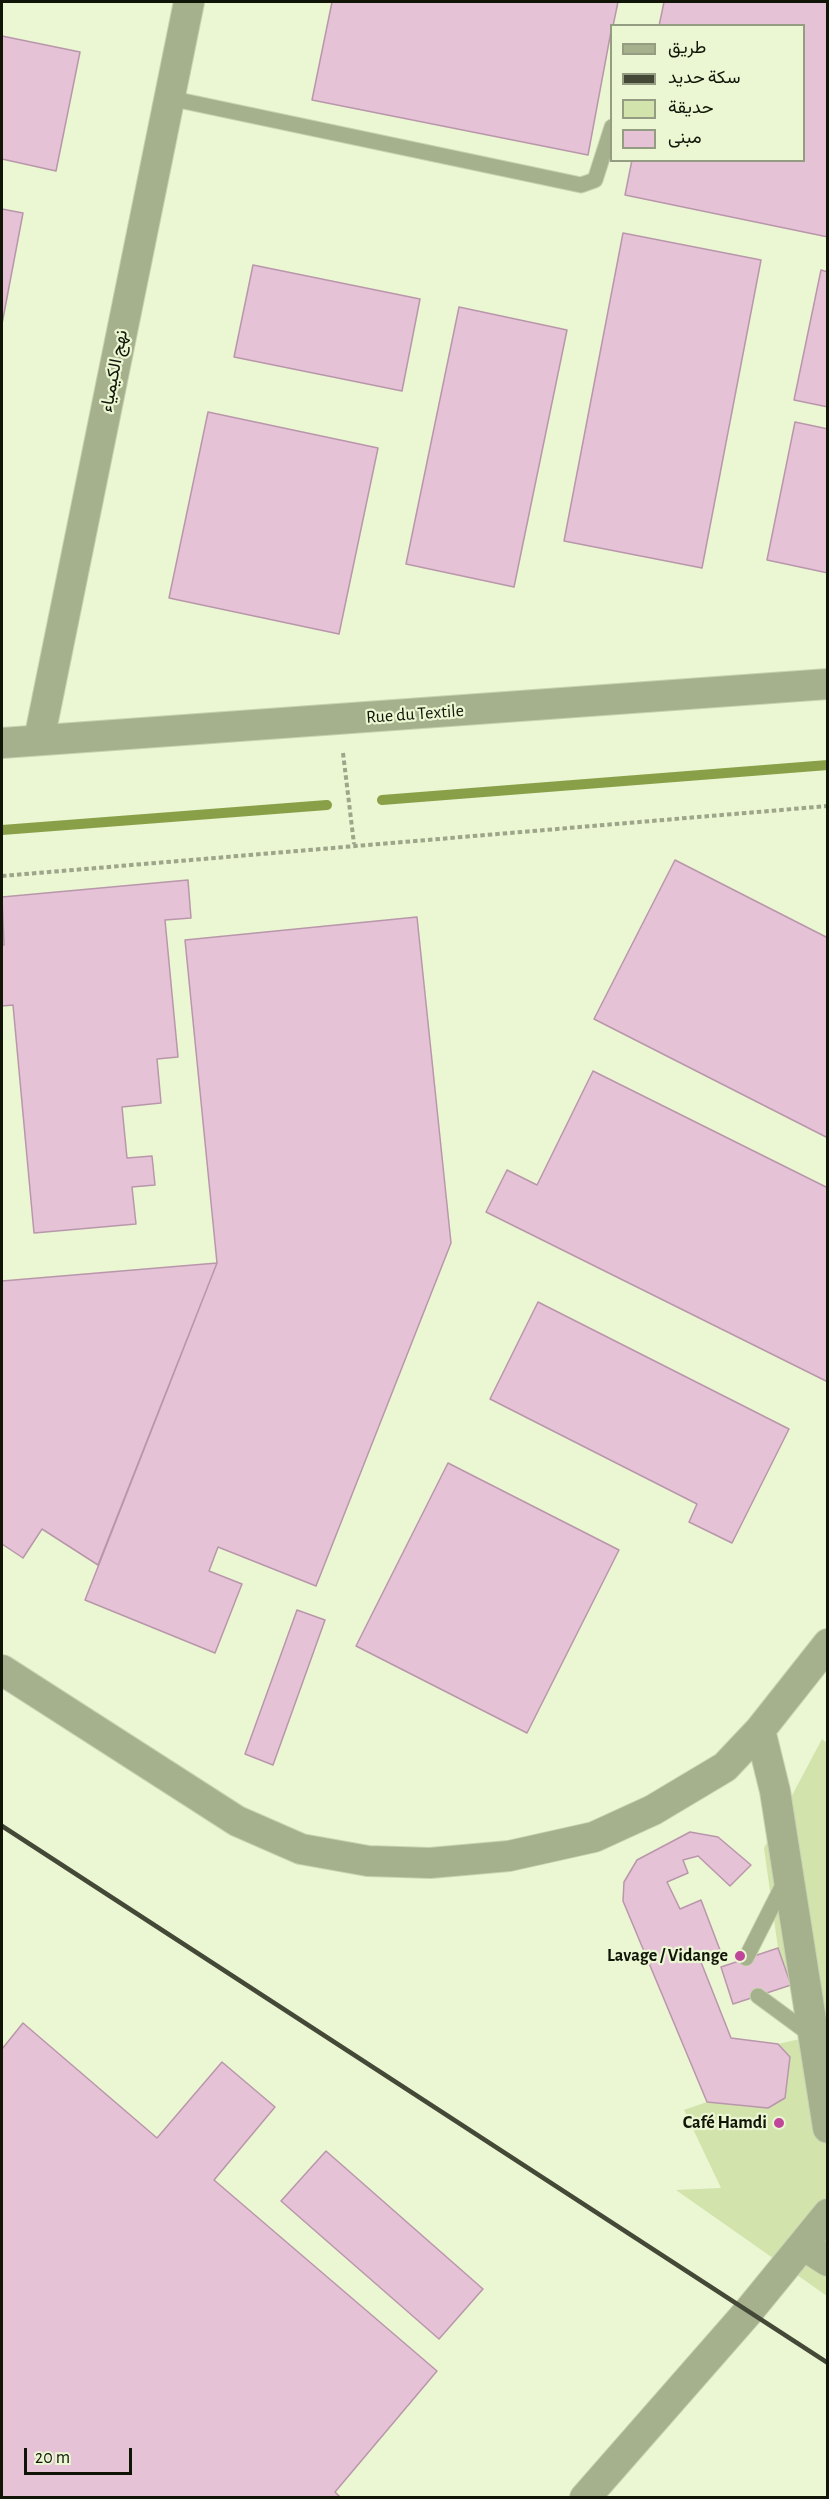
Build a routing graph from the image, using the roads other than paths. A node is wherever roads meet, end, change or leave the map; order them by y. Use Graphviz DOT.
graph roads {
  1 [pos="189,2"];
  2 [pos="169,98"];
  3 [pos="610,133"];
  4 [pos="828,684"];
  5 [pos="39,740"];
  6 [pos="2,743"];
  7 [pos="828,1644"];
  8 [pos="2,1670"];
  9 [pos="760,1730"];
  10 [pos="788,1876"];
  11 [pos="746,1958"];
  12 [pos="758,1996"];
  13 [pos="820,2027"];
  14 [pos="822,2070"];
  15 [pos="828,2127"];
  16 [pos="828,2214"];
  17 [pos="815,2253"];
  18 [pos="585,2498"];
  1 -- 2 [label="street, نهج الكيمياء"];
  2 -- 3 [label="lane"];
  2 -- 5 [label="street, نهج الكيمياء"];
  4 -- 5 [label="street, Rue du Textile"];
  5 -- 6 [label="street, Rue du Textile"];
  7 -- 9 [label="street"];
  8 -- 9 [label="street"];
  9 -- 10 [label="street"];
  10 -- 11 [label="lane"];
  10 -- 13 [label="street"];
  12 -- 13 [label="lane"];
  13 -- 14 [label="street"];
  14 -- 15 [label="street"];
  16 -- 17 [label="street"];
  17 -- 18 [label="street"];
}
